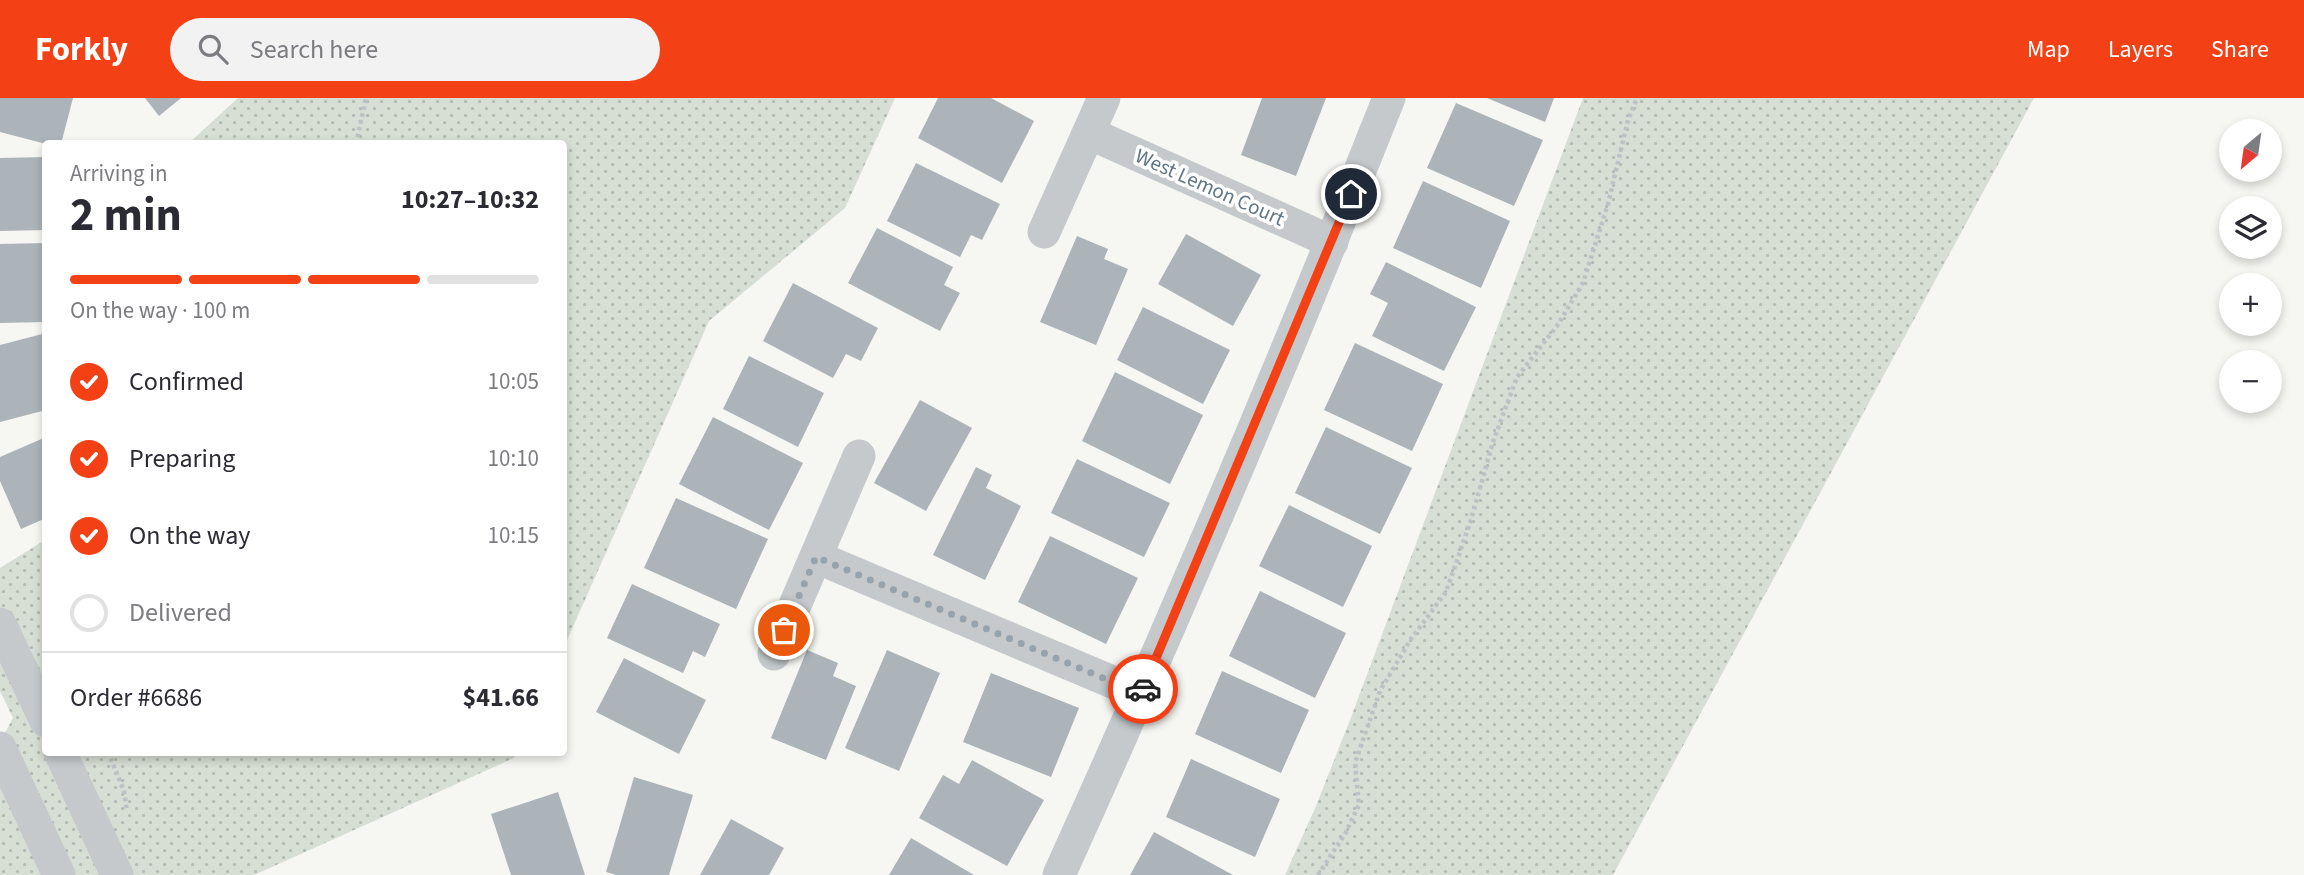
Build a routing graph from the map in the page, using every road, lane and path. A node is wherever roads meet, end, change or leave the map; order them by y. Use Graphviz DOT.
graph roads {
  1 [pos="366,98"];
  2 [pos="1104,98"];
  3 [pos="1389,98"];
  4 [pos="1637,98"];
  5 [pos="1089,133"];
  6 [pos="357,140"];
  7 [pos="1044,232"];
  8 [pos="1332,242"];
  9 [pos="859,456"];
  10 [pos="816,557"];
  11 [pos="0,624"];
  12 [pos="774,654"];
  13 [pos="1141,694"];
  14 [pos="42,713"];
  15 [pos="0,748"];
  16 [pos="62,756"];
  17 [pos="110,756"];
  18 [pos="121,817"];
  19 [pos="59,875"];
  20 [pos="117,875"];
  21 [pos="1059,875"];
  22 [pos="1318,875"];
  1 -- 6 [label="path"];
  2 -- 5 [label="street"];
  3 -- 8 [label="street"];
  4 -- 22 [label="path"];
  5 -- 7 [label="street"];
  5 -- 8 [label="street, West Lemon Court"];
  8 -- 13 [label="street"];
  9 -- 10 [label="street"];
  10 -- 12 [label="street"];
  10 -- 13 [label="street"];
  11 -- 14 [label="street"];
  13 -- 21 [label="street"];
  15 -- 19 [label="street"];
  16 -- 20 [label="street"];
  17 -- 18 [label="path"];
}
